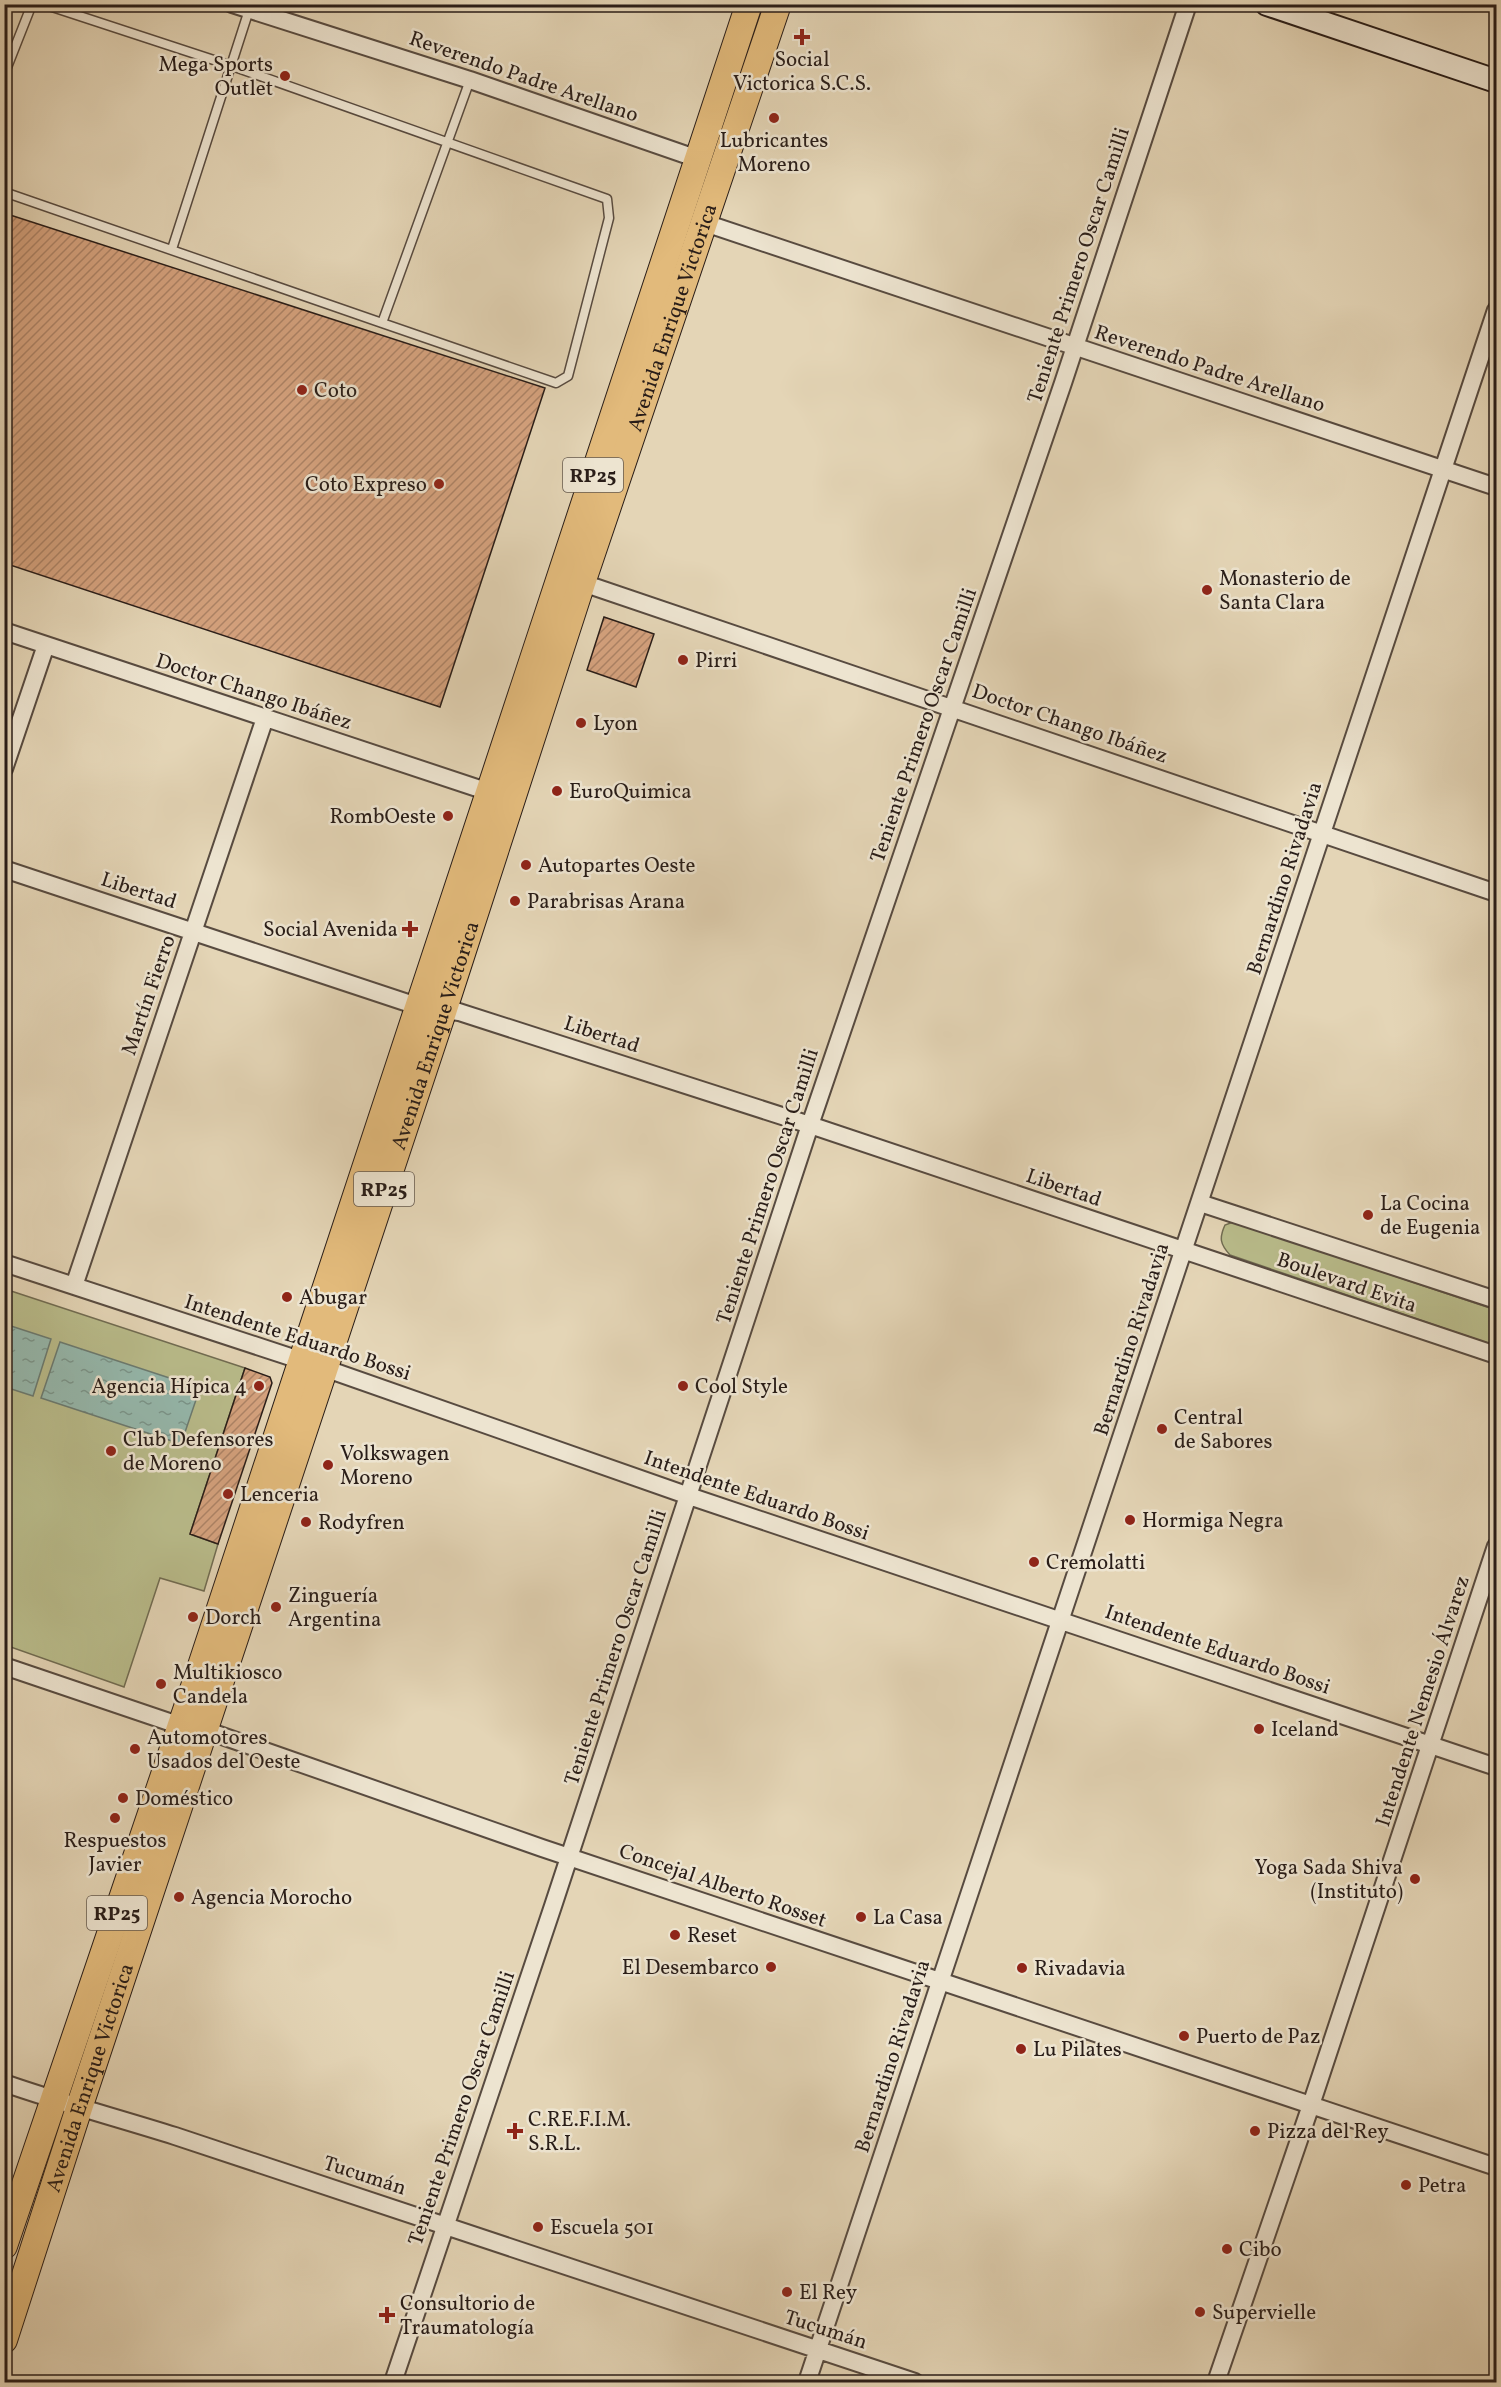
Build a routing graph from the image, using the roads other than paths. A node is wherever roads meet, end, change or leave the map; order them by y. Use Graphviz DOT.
graph roads {
  1 [pos="32,4"];
  2 [pos="43,4"];
  3 [pos="232,4"];
  4 [pos="749,4"];
  5 [pos="778,4"];
  6 [pos="1188,4"];
  7 [pos="1267,4"];
  8 [pos="250,7"];
  9 [pos="232,66"];
  10 [pos="4,75"];
  11 [pos="470,80"];
  12 [pos="1497,81"];
  13 [pos="447,142"];
  14 [pos="698,159"];
  15 [pos="4,192"];
  16 [pos="705,223"];
  17 [pos="172,249"];
  18 [pos="1497,309"];
  19 [pos="382,323"];
  20 [pos="1074,346"];
  21 [pos="1444,469"];
  22 [pos="1497,487"];
  23 [pos="571,578"];
  24 [pos="4,632"];
  25 [pos="46,645"];
  26 [pos="953,707"];
  27 [pos="265,718"];
  28 [pos="4,769"];
  29 [pos="489,792"];
  30 [pos="1323,833"];
  31 [pos="4,869"];
  32 [pos="1497,893"];
  33 [pos="193,932"];
  34 [pos="432,1008"];
  35 [pos="810,1125"];
  36 [pos="1200,1203"];
  37 [pos="1184,1251"];
  38 [pos="4,1263"];
  39 [pos="74,1286"];
  40 [pos="1497,1300"];
  41 [pos="1497,1355"];
  42 [pos="312,1365"];
  43 [pos="689,1496"];
  44 [pos="1497,1546"];
  45 [pos="1060,1620"];
  46 [pos="4,1666"];
  47 [pos="193,1728"];
  48 [pos="1432,1745"];
  49 [pos="1497,1767"];
  50 [pos="569,1857"];
  51 [pos="941,1981"];
  52 [pos="4,2083"];
  53 [pos="53,2100"];
  54 [pos="80,2105"];
  55 [pos="1311,2105"];
  56 [pos="1497,2168"];
  57 [pos="445,2226"];
  58 [pos="4,2246"];
  59 [pos="4,2340"];
  60 [pos="818,2350"];
  61 [pos="393,2382"];
  62 [pos="807,2382"];
  63 [pos="915,2382"];
  64 [pos="1216,2382"];
  1 -- 10 [label="lane"];
  2 -- 9 [label="lane"];
  3 -- 8 [label="street, Reverendo Padre Arellano"];
  4 -- 14 [label="main road, Avenida Enrique Victorica / RP25"];
  5 -- 16 [label="main road, Avenida Enrique Victorica / RP25"];
  6 -- 20 [label="street, Teniente Primero Oscar Camilli"];
  7 -- 12 [label="street"];
  8 -- 9 [label="lane"];
  8 -- 11 [label="street, Reverendo Padre Arellano"];
  9 -- 13 [label="lane"];
  9 -- 17 [label="lane"];
  11 -- 13 [label="lane"];
  11 -- 14 [label="street, Reverendo Padre Arellano"];
  13 -- 19 [label="lane"];
  13 -- 19 [label="lane"];
  14 -- 23 [label="main road, Avenida Enrique Victorica / RP25"];
  15 -- 17 [label="lane"];
  16 -- 20 [label="street, Reverendo Padre Arellano"];
  16 -- 23 [label="main road, Avenida Enrique Victorica / RP25"];
  17 -- 19 [label="lane"];
  18 -- 21 [label="street, Bernardino Rivadavia"];
  20 -- 21 [label="street, Reverendo Padre Arellano"];
  20 -- 26 [label="street, Teniente Primero Oscar Camilli"];
  21 -- 22 [label="street, Reverendo Padre Arellano"];
  21 -- 30 [label="street, Bernardino Rivadavia"];
  23 -- 26 [label="street, Doctor Chango Ibáñez"];
  23 -- 29 [label="main road, Avenida Enrique Victorica / RP25"];
  23 -- 34 [label="main road, Avenida Enrique Victorica / RP25"];
  24 -- 25 [label="street, Doctor Chango Ibáñez"];
  25 -- 27 [label="street, Doctor Chango Ibáñez"];
  25 -- 28 [label="street"];
  26 -- 30 [label="street, Doctor Chango Ibáñez"];
  26 -- 35 [label="street, Teniente Primero Oscar Camilli"];
  27 -- 29 [label="street, Doctor Chango Ibáñez"];
  27 -- 33 [label="street, Martín Fierro"];
  29 -- 34 [label="main road, Avenida Enrique Victorica / RP25"];
  30 -- 32 [label="street, Doctor Chango Ibáñez"];
  30 -- 36 [label="street, Bernardino Rivadavia"];
  31 -- 33 [label="street, Libertad"];
  33 -- 34 [label="street, Libertad"];
  33 -- 39 [label="street, Martín Fierro"];
  34 -- 35 [label="street, Libertad"];
  34 -- 42 [label="main road, Avenida Enrique Victorica / RP25"];
  35 -- 37 [label="street, Libertad"];
  35 -- 43 [label="street, Teniente Primero Oscar Camilli"];
  36 -- 37 [label="street, Bernardino Rivadavia"];
  36 -- 40 [label="street, Boulevard Evita"];
  37 -- 41 [label="street, Boulevard Evita"];
  37 -- 45 [label="street, Bernardino Rivadavia"];
  38 -- 39 [label="street, Intendente Eduardo Bossi"];
  39 -- 42 [label="street, Intendente Eduardo Bossi"];
  42 -- 43 [label="street, Intendente Eduardo Bossi"];
  42 -- 47 [label="main road, Avenida Enrique Victorica / RP25"];
  43 -- 45 [label="street, Intendente Eduardo Bossi"];
  43 -- 50 [label="street, Teniente Primero Oscar Camilli"];
  44 -- 48 [label="street, Intendente Nemesio Álvarez"];
  45 -- 48 [label="street, Intendente Eduardo Bossi"];
  45 -- 51 [label="street, Bernardino Rivadavia"];
  46 -- 47 [label="street, Concejal Alberto Rosset"];
  47 -- 50 [label="street, Concejal Alberto Rosset"];
  47 -- 53 [label="main road, Avenida Enrique Victorica / RP25"];
  47 -- 54 [label="main road, Avenida Enrique Victorica / RP25"];
  48 -- 49 [label="street, Intendente Eduardo Bossi"];
  48 -- 55 [label="street, Intendente Nemesio Álvarez"];
  50 -- 51 [label="street, Concejal Alberto Rosset"];
  50 -- 57 [label="street, Teniente Primero Oscar Camilli"];
  51 -- 55 [label="street, Concejal Alberto Rosset"];
  51 -- 60 [label="street, Bernardino Rivadavia"];
  52 -- 53 [label="street, Tucumán"];
  53 -- 54 [label="street, Tucumán"];
  53 -- 58 [label="main road, Avenida Enrique Victorica / RP25"];
  54 -- 57 [label="street, Tucumán"];
  54 -- 59 [label="main road, Avenida Enrique Victorica / RP25"];
  55 -- 56 [label="street, Concejal Alberto Rosset"];
  55 -- 64 [label="street, Intendente Nemesio Álvarez"];
  57 -- 60 [label="street, Tucumán"];
  57 -- 61 [label="street, Teniente Primero Oscar Camilli"];
  60 -- 62 [label="street, Bernardino Rivadavia"];
  60 -- 63 [label="street, Tucumán"];
}
